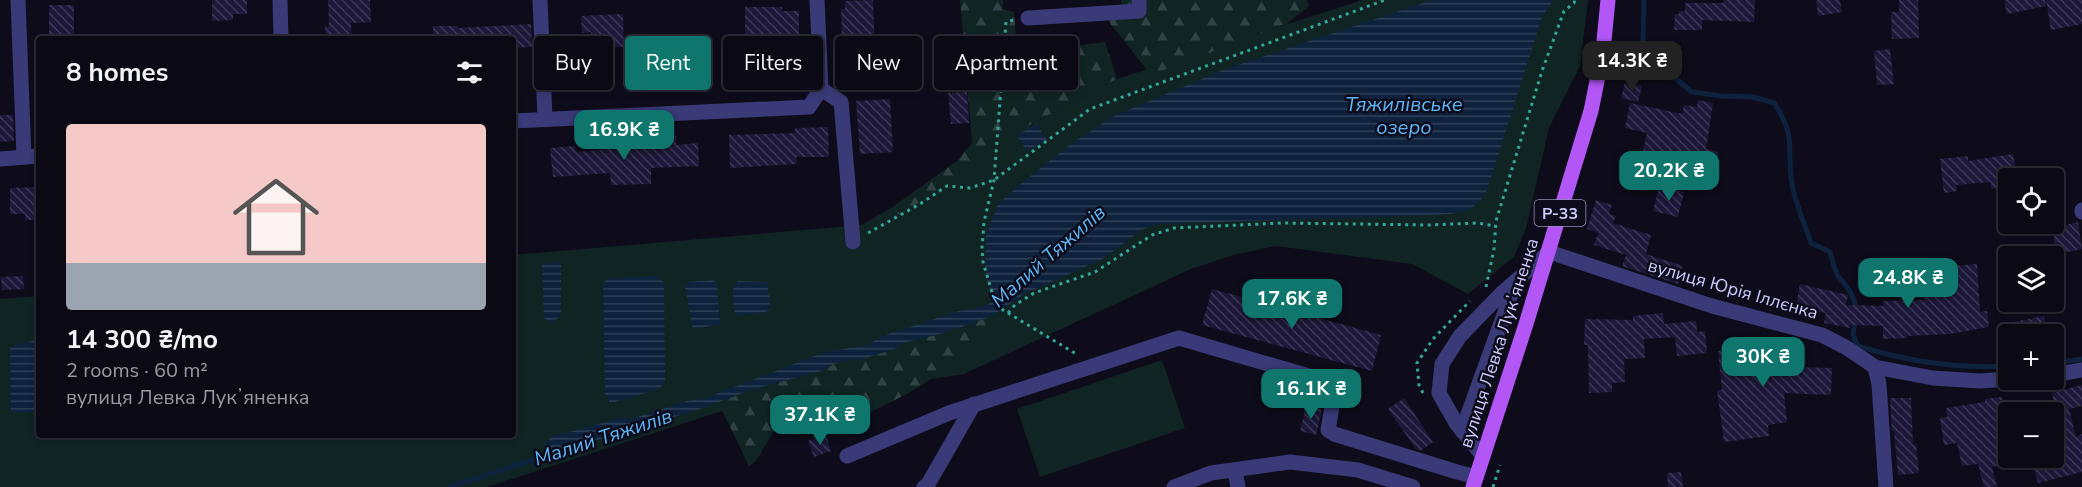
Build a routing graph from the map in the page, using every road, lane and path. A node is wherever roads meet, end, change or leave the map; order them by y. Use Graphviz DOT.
graph roads {
  1 [pos="18,0"];
  2 [pos="280,0"];
  3 [pos="540,0"];
  4 [pos="817,0"];
  5 [pos="1139,0"];
  6 [pos="1385,0"];
  7 [pos="1575,0"];
  8 [pos="1608,0"];
  9 [pos="1028,18"];
  10 [pos="281,36"];
  11 [pos="819,36"];
  12 [pos="820,90"];
  13 [pos="823,90"];
  14 [pos="545,118"];
  15 [pos="516,121"];
  16 [pos="32,157"];
  17 [pos="0,159"];
  18 [pos="994,180"];
  19 [pos="1495,226"];
  20 [pos="853,242"];
  21 [pos="1549,252"];
  22 [pos="1516,281"];
  23 [pos="1485,289"];
  24 [pos="1478,295"];
  25 [pos="1008,313"];
  26 [pos="1095,365"];
  27 [pos="1875,367"];
  28 [pos="2082,370"];
  29 [pos="2064,373"];
  30 [pos="1998,380"];
  31 [pos="1425,400"];
  32 [pos="974,404"];
  33 [pos="1462,431"];
  34 [pos="847,456"];
  35 [pos="1483,456"];
  36 [pos="1500,465"];
  37 [pos="1235,470"];
  38 [pos="1474,482"];
  39 [pos="924,487"];
  40 [pos="1174,487"];
  41 [pos="1238,487"];
  42 [pos="1413,487"];
  43 [pos="1493,487"];
  44 [pos="1886,487"];
  1 -- 16 [label="street"];
  2 -- 10 [label="street"];
  3 -- 14 [label="street"];
  4 -- 11 [label="street"];
  5 -- 9 [label="street"];
  6 -- 18 [label="path"];
  7 -- 19 [label="path"];
  8 -- 21 [label="main road, вулиця Левка Лукʼяненка / Р-33"];
  9 -- 18 [label="path"];
  12 -- 14 [label="street"];
  13 -- 20 [label="street"];
  14 -- 15 [label="street"];
  16 -- 17 [label="street"];
  18 -- 20 [label="path"];
  18 -- 25 [label="path"];
  19 -- 23 [label="path"];
  19 -- 25 [label="path"];
  21 -- 22 [label="street"];
  21 -- 27 [label="street, вулиця Юрія Іллєнка"];
  21 -- 35 [label="main road, вулиця Левка Лукʼяненка / Р-33"];
  22 -- 33 [label="street"];
  22 -- 33 [label="street"];
  24 -- 31 [label="path"];
  25 -- 26 [label="path"];
  26 -- 32 [label="street"];
  26 -- 38 [label="street"];
  27 -- 30 [label="street, вулиця Юрія Іллєнка"];
  27 -- 44 [label="street"];
  28 -- 29 [label="street"];
  32 -- 34 [label="street"];
  32 -- 39 [label="street"];
  33 -- 35 [label="street"];
  35 -- 38 [label="main road, вулиця Левка Лукʼяненка / Р-33"];
  36 -- 43 [label="path"];
  37 -- 40 [label="street"];
  37 -- 41 [label="street"];
  37 -- 42 [label="street"];
}
